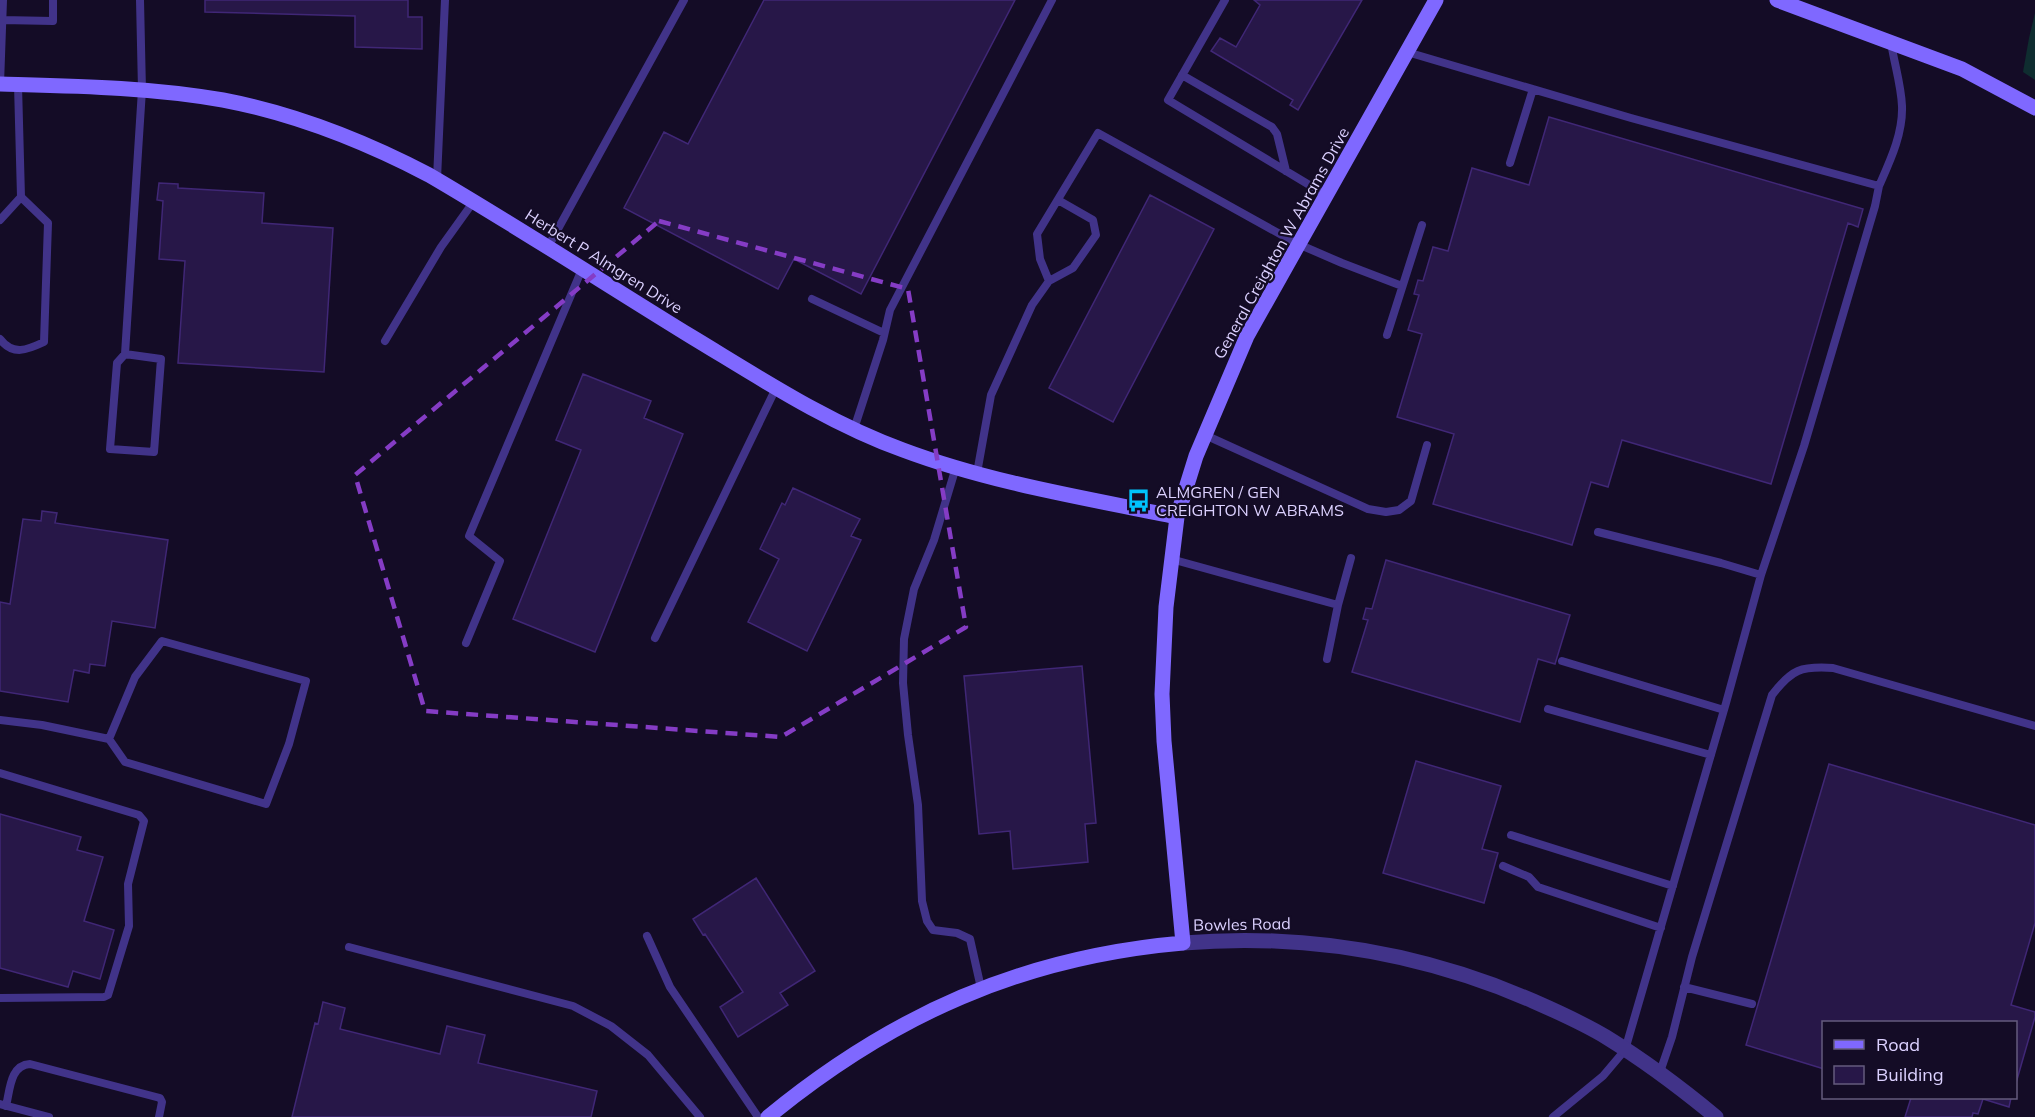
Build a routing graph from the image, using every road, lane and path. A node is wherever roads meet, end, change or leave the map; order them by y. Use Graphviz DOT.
graph roads {
  1 [pos="3,0"];
  2 [pos="54,0"];
  3 [pos="140,0"];
  4 [pos="445,0"];
  5 [pos="684,0"];
  6 [pos="1052,0"];
  7 [pos="1225,0"];
  8 [pos="1436,0"];
  9 [pos="1777,0"];
  10 [pos="3,20"];
  11 [pos="1891,42"];
  12 [pos="1407,52"];
  13 [pos="1182,75"];
  14 [pos="0,84"];
  15 [pos="18,85"];
  16 [pos="1533,89"];
  17 [pos="142,90"];
  18 [pos="2035,108"];
  19 [pos="1509,163"];
  20 [pos="1286,171"];
  21 [pos="437,179"];
  22 [pos="1879,186"];
  23 [pos="1326,195"];
  24 [pos="21,197"];
  25 [pos="1058,200"];
  26 [pos="474,201"];
  27 [pos="0,220"];
  28 [pos="1422,225"];
  29 [pos="1298,244"];
  30 [pos="548,247"];
  31 [pos="582,269"];
  32 [pos="1049,281"];
  33 [pos="1402,286"];
  34 [pos="812,299"];
  35 [pos="884,333"];
  36 [pos="1387,335"];
  37 [pos="0,339"];
  38 [pos="385,341"];
  39 [pos="125,354"];
  40 [pos="776,388"];
  41 [pos="854,429"];
  42 [pos="1205,435"];
  43 [pos="1427,445"];
  44 [pos="956,467"];
  45 [pos="976,473"];
  46 [pos="1177,517"];
  47 [pos="1598,532"];
  48 [pos="1351,558"];
  49 [pos="1171,559"];
  50 [pos="1761,575"];
  51 [pos="1338,605"];
  52 [pos="655,638"];
  53 [pos="466,643"];
  54 [pos="1327,659"];
  55 [pos="1562,662"];
  56 [pos="1548,709"];
  57 [pos="1724,710"];
  58 [pos="0,720"];
  59 [pos="2035,726"];
  60 [pos="109,739"];
  61 [pos="1711,755"];
  62 [pos="0,773"];
  63 [pos="1512,835"];
  64 [pos="1503,866"];
  65 [pos="1673,886"];
  66 [pos="1661,928"];
  67 [pos="647,936"];
  68 [pos="1183,943"];
  69 [pos="349,946"];
  70 [pos="1684,987"];
  71 [pos="981,988"];
  72 [pos="0,998"];
  73 [pos="1752,1004"];
  74 [pos="1625,1050"];
  75 [pos="1660,1072"];
  76 [pos="3,1105"];
  77 [pos="30,1115"];
  78 [pos="50,1117"];
  79 [pos="159,1117"];
  80 [pos="700,1117"];
  81 [pos="758,1117"];
  82 [pos="768,1117"];
  83 [pos="1553,1117"];
  84 [pos="1716,1117"];
  1 -- 10 [label="lane"];
  2 -- 10 [label="lane"];
  3 -- 17 [label="lane"];
  4 -- 21 [label="lane"];
  5 -- 30 [label="lane"];
  6 -- 35 [label="lane"];
  7 -- 13 [label="lane"];
  8 -- 12 [label="street, General Creighton W Abrams Drive"];
  9 -- 11 [label="street"];
  10 -- 14 [label="lane"];
  11 -- 18 [label="street"];
  11 -- 22 [label="lane"];
  12 -- 16 [label="lane"];
  12 -- 23 [label="street, General Creighton W Abrams Drive"];
  13 -- 20 [label="lane"];
  13 -- 20 [label="lane"];
  14 -- 15 [label="street, Herbert P Almgren Drive"];
  15 -- 17 [label="street, Herbert P Almgren Drive"];
  15 -- 24 [label="lane"];
  16 -- 19 [label="lane"];
  16 -- 22 [label="lane"];
  17 -- 21 [label="street, Herbert P Almgren Drive"];
  17 -- 39 [label="lane"];
  20 -- 23 [label="lane"];
  21 -- 26 [label="street, Herbert P Almgren Drive"];
  22 -- 50 [label="lane"];
  23 -- 29 [label="street, General Creighton W Abrams Drive"];
  24 -- 27 [label="lane"];
  24 -- 37 [label="lane"];
  25 -- 29 [label="lane"];
  25 -- 32 [label="lane"];
  25 -- 32 [label="lane"];
  26 -- 30 [label="street, Herbert P Almgren Drive"];
  26 -- 38 [label="lane"];
  28 -- 33 [label="lane"];
  29 -- 33 [label="lane"];
  29 -- 42 [label="street, General Creighton W Abrams Drive"];
  30 -- 31 [label="street, Herbert P Almgren Drive"];
  31 -- 40 [label="street, Herbert P Almgren Drive"];
  31 -- 53 [label="lane"];
  32 -- 45 [label="lane"];
  33 -- 36 [label="lane"];
  34 -- 35 [label="lane"];
  35 -- 41 [label="lane"];
  39 -- 39 [label="lane"];
  40 -- 41 [label="street, Herbert P Almgren Drive"];
  40 -- 52 [label="lane"];
  41 -- 44 [label="street, Herbert P Almgren Drive"];
  42 -- 43 [label="lane"];
  42 -- 46 [label="street, General Creighton W Abrams Drive"];
  44 -- 45 [label="street, Herbert P Almgren Drive"];
  44 -- 71 [label="lane"];
  45 -- 46 [label="street, Herbert P Almgren Drive"];
  46 -- 49 [label="street, General Creighton W Abrams Drive"];
  47 -- 50 [label="lane"];
  48 -- 51 [label="lane"];
  49 -- 51 [label="lane"];
  49 -- 68 [label="street, General Creighton W Abrams Drive"];
  50 -- 57 [label="lane"];
  51 -- 54 [label="lane"];
  55 -- 57 [label="lane"];
  56 -- 61 [label="lane"];
  57 -- 61 [label="lane"];
  58 -- 60 [label="lane"];
  59 -- 70 [label="lane"];
  60 -- 60 [label="lane"];
  61 -- 65 [label="lane"];
  62 -- 72 [label="lane"];
  63 -- 65 [label="lane"];
  64 -- 66 [label="lane"];
  65 -- 66 [label="lane"];
  66 -- 74 [label="lane"];
  67 -- 81 [label="lane"];
  68 -- 71 [label="street, Bowles Road"];
  68 -- 74 [label="street, Bowles Road"];
  69 -- 80 [label="lane"];
  70 -- 73 [label="lane"];
  70 -- 75 [label="lane"];
  71 -- 82 [label="street, Bowles Road"];
  74 -- 75 [label="street, Bowles Road"];
  74 -- 83 [label="lane"];
  75 -- 84 [label="street, Bowles Road"];
  76 -- 77 [label="lane"];
  76 -- 79 [label="lane"];
  77 -- 78 [label="lane"];
}
